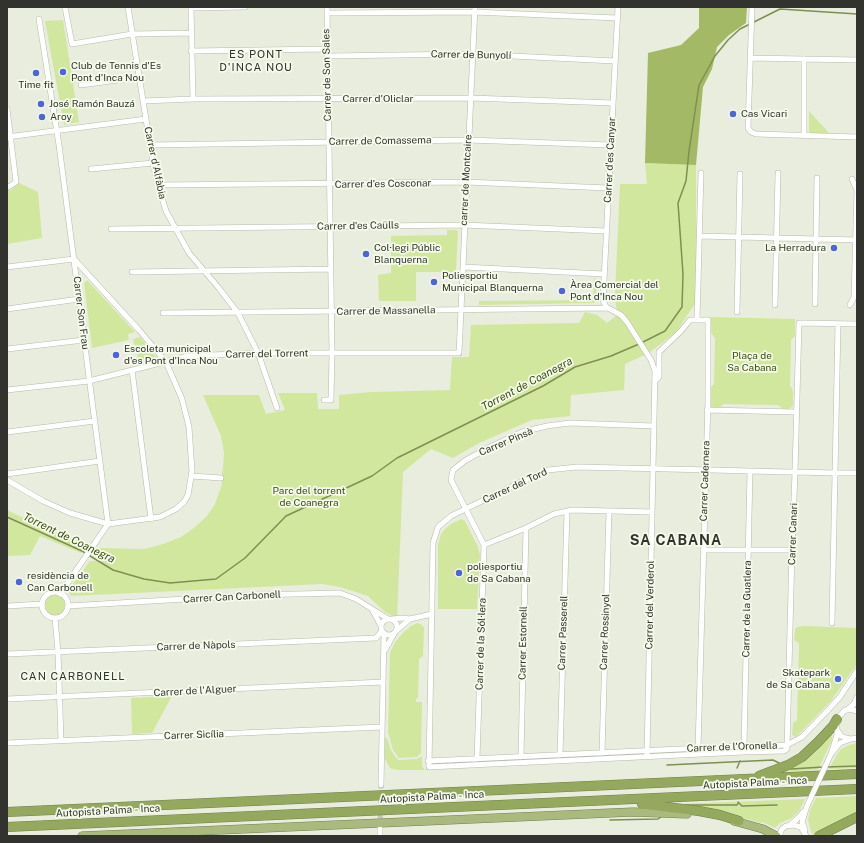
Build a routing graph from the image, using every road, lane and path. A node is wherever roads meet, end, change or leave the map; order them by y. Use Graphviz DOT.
graph roads {
  1 [pos="66,7"];
  2 [pos="128,7"];
  3 [pos="245,7"];
  4 [pos="618,7"];
  5 [pos="752,7"];
  6 [pos="191,8"];
  7 [pos="474,9"];
  8 [pos="327,10"];
  9 [pos="617,18"];
  10 [pos="39,19"];
  11 [pos="191,33"];
  12 [pos="132,34"];
  13 [pos="327,49"];
  14 [pos="191,51"];
  15 [pos="471,54"];
  16 [pos="327,56"];
  17 [pos="750,58"];
  18 [pos="804,59"];
  19 [pos="857,60"];
  20 [pos="615,61"];
  21 [pos="140,77"];
  22 [pos="81,85"];
  23 [pos="470,98"];
  24 [pos="193,99"];
  25 [pos="328,99"];
  26 [pos="143,101"];
  27 [pos="613,103"];
  28 [pos="7,109"];
  29 [pos="146,119"];
  30 [pos="57,131"];
  31 [pos="9,136"];
  32 [pos="804,136"];
  33 [pos="857,137"];
  34 [pos="468,140"];
  35 [pos="328,141"];
  36 [pos="150,144"];
  37 [pos="610,146"];
  38 [pos="153,162"];
  39 [pos="91,170"];
  40 [pos="700,173"];
  41 [pos="778,173"];
  42 [pos="740,174"];
  43 [pos="818,178"];
  44 [pos="852,179"];
  45 [pos="466,182"];
  46 [pos="328,184"];
  47 [pos="158,185"];
  48 [pos="7,186"];
  49 [pos="608,188"];
  50 [pos="464,225"];
  51 [pos="330,226"];
  52 [pos="175,229"];
  53 [pos="110,230"];
  54 [pos="606,231"];
  55 [pos="700,236"];
  56 [pos="738,237"];
  57 [pos="777,238"];
  58 [pos="816,239"];
  59 [pos="856,240"];
  60 [pos="74,259"];
  61 [pos="7,267"];
  62 [pos="463,267"];
  63 [pos="330,269"];
  64 [pos="203,271"];
  65 [pos="132,272"];
  66 [pos="604,274"];
  67 [pos="79,299"];
  68 [pos="815,304"];
  69 [pos="776,305"];
  70 [pos="850,305"];
  71 [pos="7,309"];
  72 [pos="609,309"];
  73 [pos="460,310"];
  74 [pos="331,311"];
  75 [pos="737,312"];
  76 [pos="163,313"];
  77 [pos="238,313"];
  78 [pos="697,320"];
  79 [pos="838,324"];
  80 [pos="857,324"];
  81 [pos="84,340"];
  82 [pos="7,349"];
  83 [pos="258,353"];
  84 [pos="459,353"];
  85 [pos="332,354"];
  86 [pos="166,362"];
  87 [pos="132,370"];
  88 [pos="90,381"];
  89 [pos="655,382"];
  90 [pos="7,390"];
  91 [pos="324,400"];
  92 [pos="277,408"];
  93 [pos="707,410"];
  94 [pos="796,412"];
  95 [pos="95,421"];
  96 [pos="654,426"];
  97 [pos="7,432"];
  98 [pos="100,461"];
  99 [pos="653,468"];
  100 [pos="705,470"];
  101 [pos="750,471"];
  102 [pos="795,472"];
  103 [pos="836,473"];
  104 [pos="857,473"];
  105 [pos="7,474"];
  106 [pos="192,476"];
  107 [pos="221,478"];
  108 [pos="7,480"];
  109 [pos="466,509"];
  110 [pos="567,511"];
  111 [pos="609,511"];
  112 [pos="652,512"];
  113 [pos="151,519"];
  114 [pos="108,524"];
  115 [pos="526,528"];
  116 [pos="484,545"];
  117 [pos="704,550"];
  118 [pos="748,550"];
  119 [pos="792,550"];
  120 [pos="60,594"];
  121 [pos="42,604"];
  122 [pos="7,606"];
  123 [pos="68,606"];
  124 [pos="372,610"];
  125 [pos="432,614"];
  126 [pos="54,618"];
  127 [pos="390,619"];
  128 [pos="410,619"];
  129 [pos="832,623"];
  130 [pos="382,630"];
  131 [pos="395,632"];
  132 [pos="384,651"];
  133 [pos="58,652"];
  134 [pos="7,654"];
  135 [pos="857,671"];
  136 [pos="383,682"];
  137 [pos="59,697"];
  138 [pos="857,697"];
  139 [pos="7,699"];
  140 [pos="845,710"];
  141 [pos="857,711"];
  142 [pos="837,719"];
  143 [pos="382,727"];
  144 [pos="837,729"];
  145 [pos="854,739"];
  146 [pos="61,740"];
  147 [pos="7,743"];
  148 [pos="787,745"];
  149 [pos="744,746"];
  150 [pos="698,748"];
  151 [pos="602,753"];
  152 [pos="647,754"];
  153 [pos="831,754"];
  154 [pos="560,755"];
  155 [pos="520,757"];
  156 [pos="477,759"];
  157 [pos="428,761"];
  158 [pos="857,774"];
  159 [pos="749,779"];
  160 [pos="381,785"];
  161 [pos="857,789"];
  162 [pos="608,800"];
  163 [pos="807,806"];
  164 [pos="7,812"];
  165 [pos="857,817"];
  166 [pos="739,821"];
  167 [pos="789,825"];
  168 [pos="33,826"];
  169 [pos="7,827"];
  170 [pos="380,828"];
  171 [pos="7,831"];
  172 [pos="806,835"];
  173 [pos="82,836"];
  174 [pos="380,836"];
  175 [pos="776,836"];
  176 [pos="779,836"];
  177 [pos="819,836"];
  1 -- 12 [label="street"];
  2 -- 12 [label="street, Carrer d'Alfàbia"];
  3 -- 6 [label="street"];
  4 -- 9 [label="street, Carrer d'es Canyar"];
  5 -- 17 [label="street"];
  6 -- 11 [label="street"];
  7 -- 8 [label="street"];
  7 -- 9 [label="street"];
  7 -- 15 [label="street, carrer de Montcaire"];
  8 -- 13 [label="street, Carrer de Son Sales"];
  9 -- 20 [label="street, Carrer d'es Canyar"];
  10 -- 30 [label="street, Carrer Son Frau"];
  11 -- 12 [label="street"];
  11 -- 14 [label="street"];
  12 -- 21 [label="street, Carrer d'Alfàbia"];
  13 -- 14 [label="street"];
  13 -- 16 [label="street, Carrer de Son Sales"];
  14 -- 24 [label="street"];
  15 -- 16 [label="street, Carrer de Bunyolí"];
  15 -- 20 [label="street, Carrer de Bunyolí"];
  15 -- 23 [label="street, carrer de Montcaire"];
  16 -- 25 [label="street, Carrer de Son Sales"];
  17 -- 18 [label="street"];
  17 -- 32 [label="street"];
  18 -- 19 [label="street"];
  18 -- 32 [label="street"];
  20 -- 27 [label="street, Carrer d'es Canyar"];
  21 -- 22 [label="street"];
  21 -- 26 [label="street, Carrer d'Alfàbia"];
  23 -- 25 [label="street, Carrer d'Oliclar"];
  23 -- 27 [label="street, Carrer d'Oliclar"];
  23 -- 34 [label="street, carrer de Montcaire"];
  24 -- 25 [label="street, Carrer d'Oliclar"];
  24 -- 26 [label="street, Carrer d'Oliclar"];
  25 -- 35 [label="street, Carrer de Son Sales"];
  26 -- 29 [label="street, Carrer d'Alfàbia"];
  27 -- 37 [label="street, Carrer d'es Canyar"];
  28 -- 31 [label="street"];
  29 -- 30 [label="street"];
  29 -- 36 [label="street, Carrer d'Alfàbia"];
  30 -- 31 [label="street"];
  30 -- 60 [label="street, Carrer Son Frau"];
  31 -- 48 [label="street"];
  32 -- 33 [label="street"];
  34 -- 35 [label="street, Carrer de Comassema"];
  34 -- 37 [label="street, Carrer de Comassema"];
  34 -- 45 [label="street, carrer de Montcaire"];
  35 -- 36 [label="street, Carrer de Comassema"];
  35 -- 46 [label="street, Carrer de Son Sales"];
  36 -- 38 [label="street, Carrer d'Alfàbia"];
  37 -- 49 [label="street, Carrer d'es Canyar"];
  38 -- 39 [label="street"];
  38 -- 47 [label="street, Carrer d'Alfàbia"];
  40 -- 55 [label="street"];
  41 -- 57 [label="street"];
  42 -- 56 [label="street"];
  43 -- 58 [label="street"];
  44 -- 59 [label="street"];
  45 -- 46 [label="street, Carrer d'es Cosconar"];
  45 -- 49 [label="street, Carrer d'es Cosconar"];
  45 -- 50 [label="street, carrer de Montcaire"];
  46 -- 47 [label="street, Carrer d'es Cosconar"];
  46 -- 51 [label="street, Carrer de Son Sales"];
  47 -- 52 [label="street, Carrer d'Alfàbia"];
  49 -- 54 [label="street, Carrer d'es Canyar"];
  50 -- 51 [label="street, Carrer d'es Caülls"];
  50 -- 54 [label="street, Carrer d'es Caülls"];
  50 -- 62 [label="street, carrer de Montcaire"];
  51 -- 52 [label="street, Carrer d'es Caülls"];
  51 -- 63 [label="street, Carrer de Son Sales"];
  52 -- 53 [label="street, Carrer d'es Caülls"];
  52 -- 64 [label="street, Carrer d'Alfàbia"];
  54 -- 66 [label="street, Carrer d'es Canyar"];
  55 -- 56 [label="street"];
  55 -- 78 [label="street"];
  56 -- 57 [label="street"];
  56 -- 75 [label="street"];
  57 -- 58 [label="street"];
  57 -- 69 [label="street"];
  58 -- 59 [label="street"];
  58 -- 68 [label="street"];
  59 -- 70 [label="street"];
  60 -- 61 [label="street"];
  60 -- 67 [label="street, Carrer Son Frau"];
  60 -- 86 [label="street"];
  62 -- 66 [label="street"];
  62 -- 73 [label="street, carrer de Montcaire"];
  63 -- 64 [label="street"];
  63 -- 74 [label="street, Carrer de Son Sales"];
  64 -- 65 [label="street"];
  64 -- 77 [label="street, Carrer d'Alfàbia"];
  66 -- 72 [label="street, Carrer d'es Canyar"];
  67 -- 71 [label="street"];
  67 -- 81 [label="street, Carrer Son Frau"];
  72 -- 73 [label="street, Carrer de Massanella"];
  72 -- 89 [label="street"];
  73 -- 74 [label="street, Carrer de Massanella"];
  73 -- 84 [label="street, carrer de Montcaire"];
  74 -- 77 [label="street, Carrer de Massanella"];
  74 -- 85 [label="street, Carrer de Son Sales"];
  76 -- 77 [label="street, Carrer de Massanella"];
  77 -- 83 [label="street, Carrer d'Alfàbia"];
  78 -- 89 [label="street"];
  78 -- 93 [label="street, Carrer Cadernera"];
  79 -- 80 [label="street"];
  79 -- 94 [label="street, Carrer Canari"];
  79 -- 103 [label="street"];
  81 -- 82 [label="street"];
  81 -- 88 [label="street, Carrer Son Frau"];
  83 -- 85 [label="street, Carrer del Torrent"];
  83 -- 86 [label="street, Carrer del Torrent"];
  83 -- 92 [label="street, Carrer d'Alfàbia"];
  84 -- 85 [label="street, Carrer del Torrent"];
  85 -- 91 [label="street, Carrer de Son Sales"];
  86 -- 87 [label="street, Carrer del Torrent"];
  86 -- 106 [label="street"];
  87 -- 88 [label="street, Carrer del Torrent"];
  87 -- 113 [label="street"];
  88 -- 90 [label="street, Carrer del Torrent"];
  88 -- 95 [label="street, Carrer Son Frau"];
  89 -- 96 [label="street, Carrer del Verderol"];
  93 -- 94 [label="street"];
  93 -- 100 [label="street, Carrer Cadernera"];
  94 -- 102 [label="street, Carrer Canari"];
  95 -- 97 [label="street"];
  95 -- 98 [label="street, Carrer Son Frau"];
  96 -- 99 [label="street, Carrer del Verderol"];
  96 -- 109 [label="street, Carrer Pinsà"];
  98 -- 105 [label="street"];
  98 -- 114 [label="street, Carrer Son Frau"];
  99 -- 100 [label="street, Carrer del Tord"];
  99 -- 109 [label="street, Carrer del Tord"];
  99 -- 112 [label="street, Carrer del Verderol"];
  100 -- 101 [label="street, Carrer del Tord"];
  100 -- 117 [label="street, Carrer Cadernera"];
  101 -- 102 [label="street, Carrer del Tord"];
  101 -- 118 [label="street, Carrer de la Guatlera"];
  102 -- 103 [label="street, Carrer del Tord"];
  102 -- 119 [label="street, Carrer Canari"];
  103 -- 104 [label="street, Carrer del Tord"];
  103 -- 129 [label="street"];
  106 -- 107 [label="street"];
  106 -- 113 [label="street"];
  108 -- 114 [label="street"];
  109 -- 116 [label="street, Carrer de la Sól·lera"];
  109 -- 125 [label="street, Carrer del Tord"];
  110 -- 111 [label="street"];
  110 -- 115 [label="street"];
  110 -- 154 [label="street, Carrer Passerell"];
  111 -- 112 [label="street"];
  111 -- 151 [label="street, Carrer Rossinyol"];
  112 -- 152 [label="street, Carrer del Verderol"];
  113 -- 114 [label="street"];
  114 -- 120 [label="street"];
  115 -- 116 [label="street"];
  115 -- 155 [label="street, Carrer Estornell"];
  116 -- 156 [label="street, Carrer de la Sól·lera"];
  117 -- 118 [label="street"];
  117 -- 150 [label="street, Carrer Cadernera"];
  118 -- 119 [label="street"];
  118 -- 149 [label="street, Carrer de la Guatlera"];
  119 -- 148 [label="street, Carrer Canari"];
  120 -- 121 [label="street"];
  120 -- 123 [label="street"];
  121 -- 122 [label="street"];
  121 -- 126 [label="street"];
  123 -- 124 [label="street, Carrer Can Carbonell"];
  123 -- 126 [label="street"];
  124 -- 127 [label="street"];
  124 -- 130 [label="street, Carrer Can Carbonell"];
  125 -- 128 [label="street"];
  125 -- 157 [label="street, Carrer del Tord"];
  126 -- 133 [label="street"];
  127 -- 128 [label="street"];
  127 -- 130 [label="street"];
  127 -- 131 [label="street"];
  128 -- 131 [label="street"];
  130 -- 131 [label="street"];
  130 -- 132 [label="street"];
  130 -- 133 [label="street, Carrer de Nàpols"];
  131 -- 132 [label="street"];
  132 -- 136 [label="street"];
  133 -- 134 [label="street, Carrer de Nàpols"];
  133 -- 137 [label="street"];
  135 -- 148 [label="street"];
  136 -- 137 [label="street, Carrer de l'Alguer"];
  136 -- 143 [label="street"];
  137 -- 139 [label="street, Carrer de l'Alguer"];
  137 -- 146 [label="street"];
  138 -- 140 [label="street"];
  140 -- 141 [label="street"];
  140 -- 142 [label="street"];
  142 -- 144 [label="street"];
  142 -- 159 [label="highway"];
  143 -- 146 [label="street, Carrer Sicília"];
  143 -- 160 [label="street"];
  144 -- 145 [label="street"];
  144 -- 153 [label="street"];
  145 -- 153 [label="street"];
  146 -- 147 [label="street, Carrer Sicília"];
  148 -- 149 [label="street, Carrer de l'Oronella"];
  148 -- 152 [label="street, Carrer de l'Oronella"];
  149 -- 150 [label="street, Carrer de l'Oronella"];
  150 -- 152 [label="street, Carrer de l'Oronella"];
  151 -- 152 [label="street, Carrer de l'Oronella"];
  151 -- 154 [label="street, Carrer de l'Oronella"];
  152 -- 157 [label="street, Carrer de l'Oronella"];
  153 -- 163 [label="street, bridge"];
  154 -- 155 [label="street, Carrer de l'Oronella"];
  155 -- 156 [label="street, Carrer de l'Oronella"];
  156 -- 157 [label="street, Carrer de l'Oronella"];
  158 -- 159 [label="highway, Autopista Palma - Inca"];
  159 -- 164 [label="highway, Autopista Palma - Inca"];
  161 -- 162 [label="highway, Autopista Palma - Inca"];
  162 -- 166 [label="highway"];
  162 -- 168 [label="highway, Autopista Palma - Inca"];
  163 -- 167 [label="street"];
  163 -- 172 [label="street"];
  165 -- 177 [label="highway"];
  166 -- 173 [label="highway"];
  166 -- 175 [label="highway"];
  167 -- 172 [label="street"];
  167 -- 176 [label="street"];
  168 -- 169 [label="highway, Autopista Palma - Inca"];
  168 -- 171 [label="highway"];
  170 -- 174 [label="street"];
}
